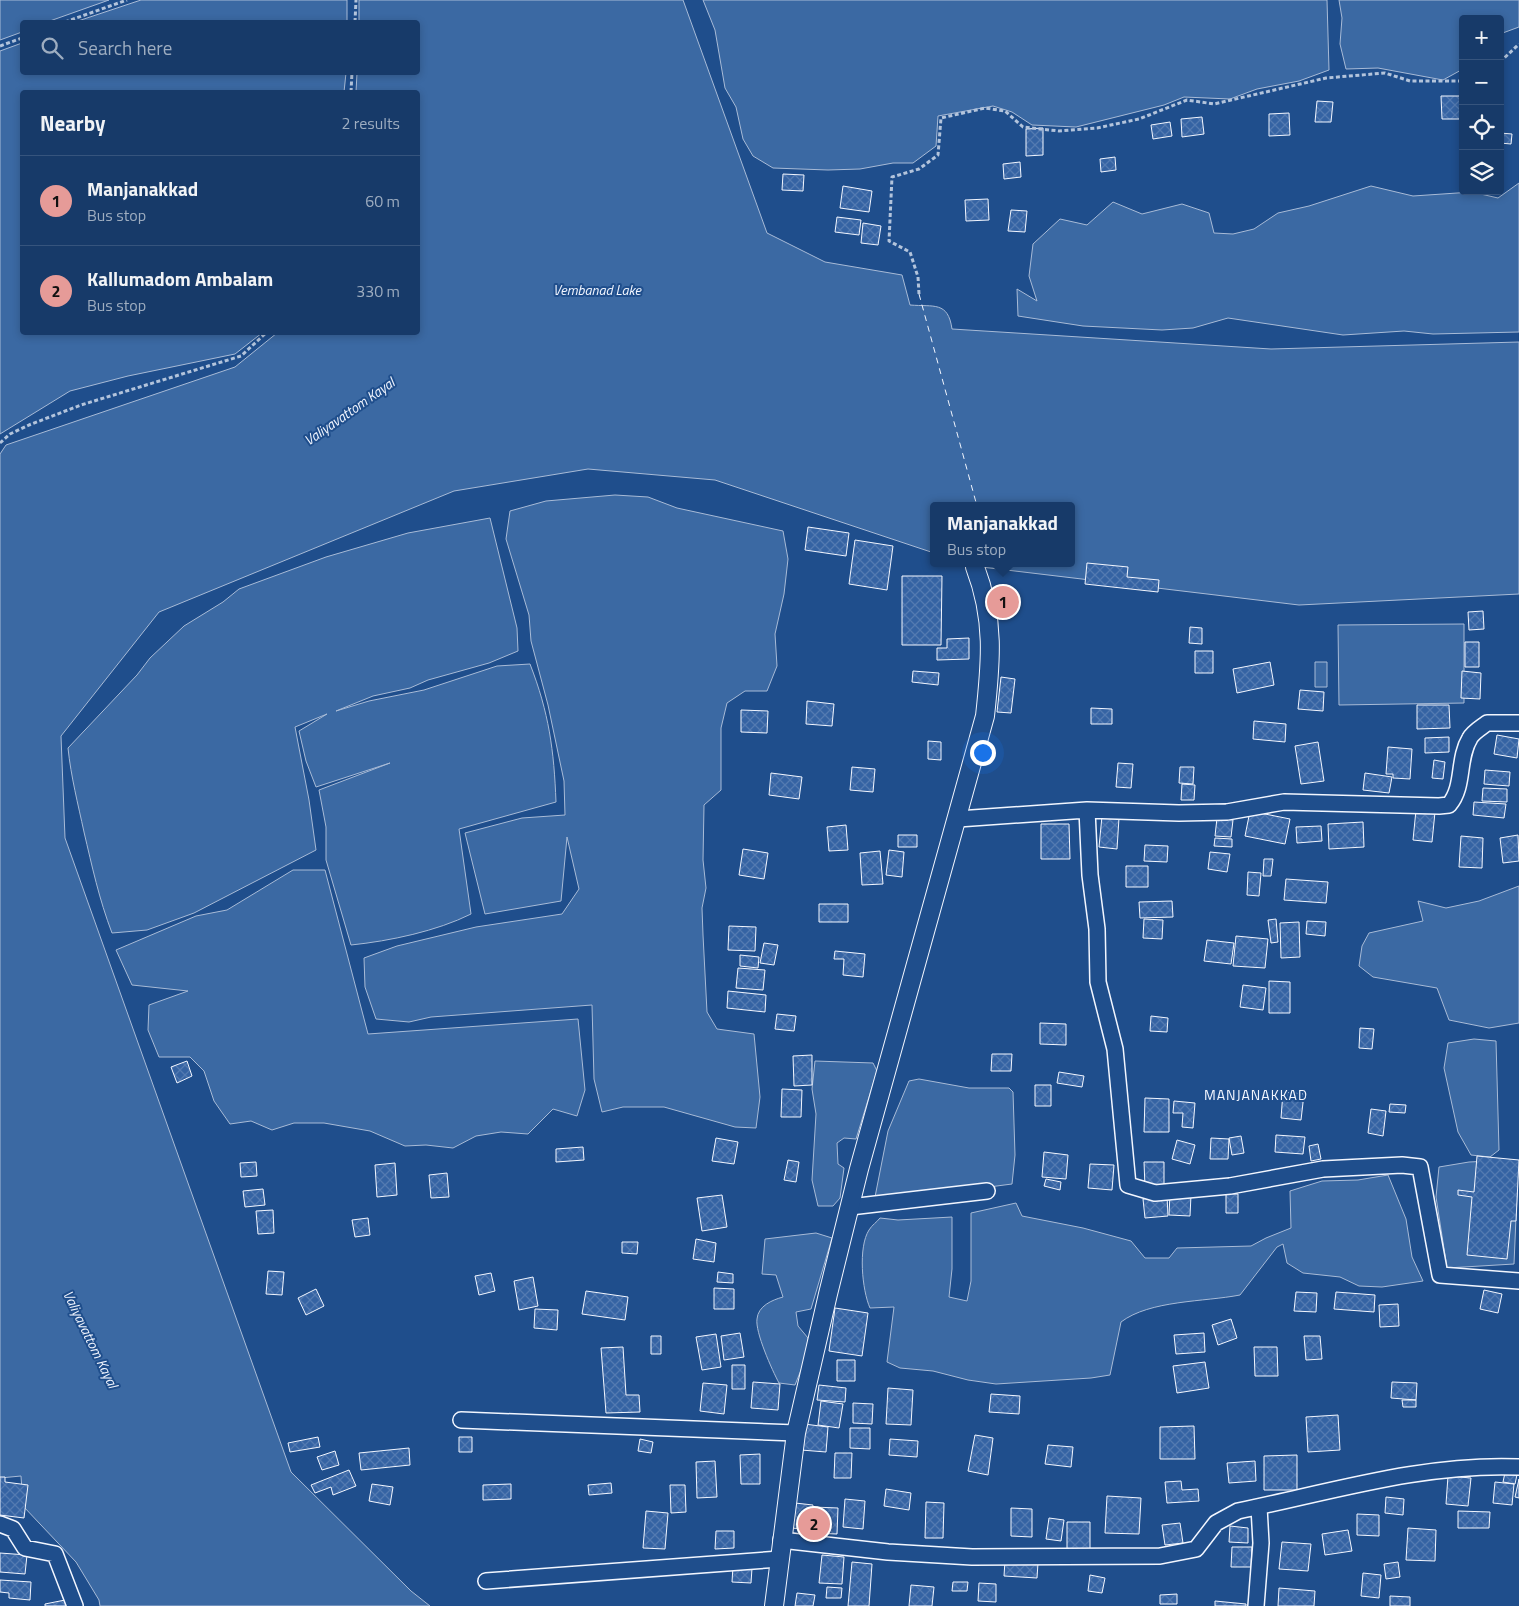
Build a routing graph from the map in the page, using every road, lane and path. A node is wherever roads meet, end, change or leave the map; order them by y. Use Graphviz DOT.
graph roads {
  1 [pos="127,0"];
  2 [pos="356,0"];
  3 [pos="71,20"];
  4 [pos="355,20"];
  5 [pos="20,39"];
  6 [pos="1519,44"];
  7 [pos="0,46"];
  8 [pos="1502,60"];
  9 [pos="352,75"];
  10 [pos="1459,81"];
  11 [pos="351,90"];
  12 [pos="918,294"];
  13 [pos="263,335"];
  14 [pos="0,443"];
  15 [pos="975,567"];
  16 [pos="1519,723"];
  17 [pos="1087,810"];
  18 [pos="958,819"];
  19 [pos="987,1191"];
  20 [pos="850,1208"];
  21 [pos="1519,1281"];
  22 [pos="461,1420"];
  23 [pos="796,1433"];
  24 [pos="1519,1466"];
  25 [pos="1259,1507"];
  26 [pos="0,1524"];
  27 [pos="781,1540"];
  28 [pos="780,1559"];
  29 [pos="486,1581"];
  30 [pos="75,1606"];
  31 [pos="774,1606"];
  32 [pos="1256,1606"];
  1 -- 3 [label="path"];
  2 -- 4 [label="path"];
  5 -- 7 [label="path"];
  6 -- 8 [label="path"];
  9 -- 11 [label="path"];
  10 -- 12 [label="path"];
  13 -- 14 [label="path"];
  15 -- 18 [label="street"];
  16 -- 17 [label="street"];
  17 -- 18 [label="street"];
  17 -- 21 [label="street"];
  18 -- 20 [label="street"];
  19 -- 20 [label="street"];
  20 -- 23 [label="street"];
  22 -- 23 [label="street"];
  23 -- 27 [label="street"];
  24 -- 25 [label="street"];
  25 -- 27 [label="street"];
  25 -- 32 [label="street"];
  26 -- 30 [label="street"];
  27 -- 28 [label="street"];
  28 -- 29 [label="street"];
  28 -- 31 [label="street"];
}
